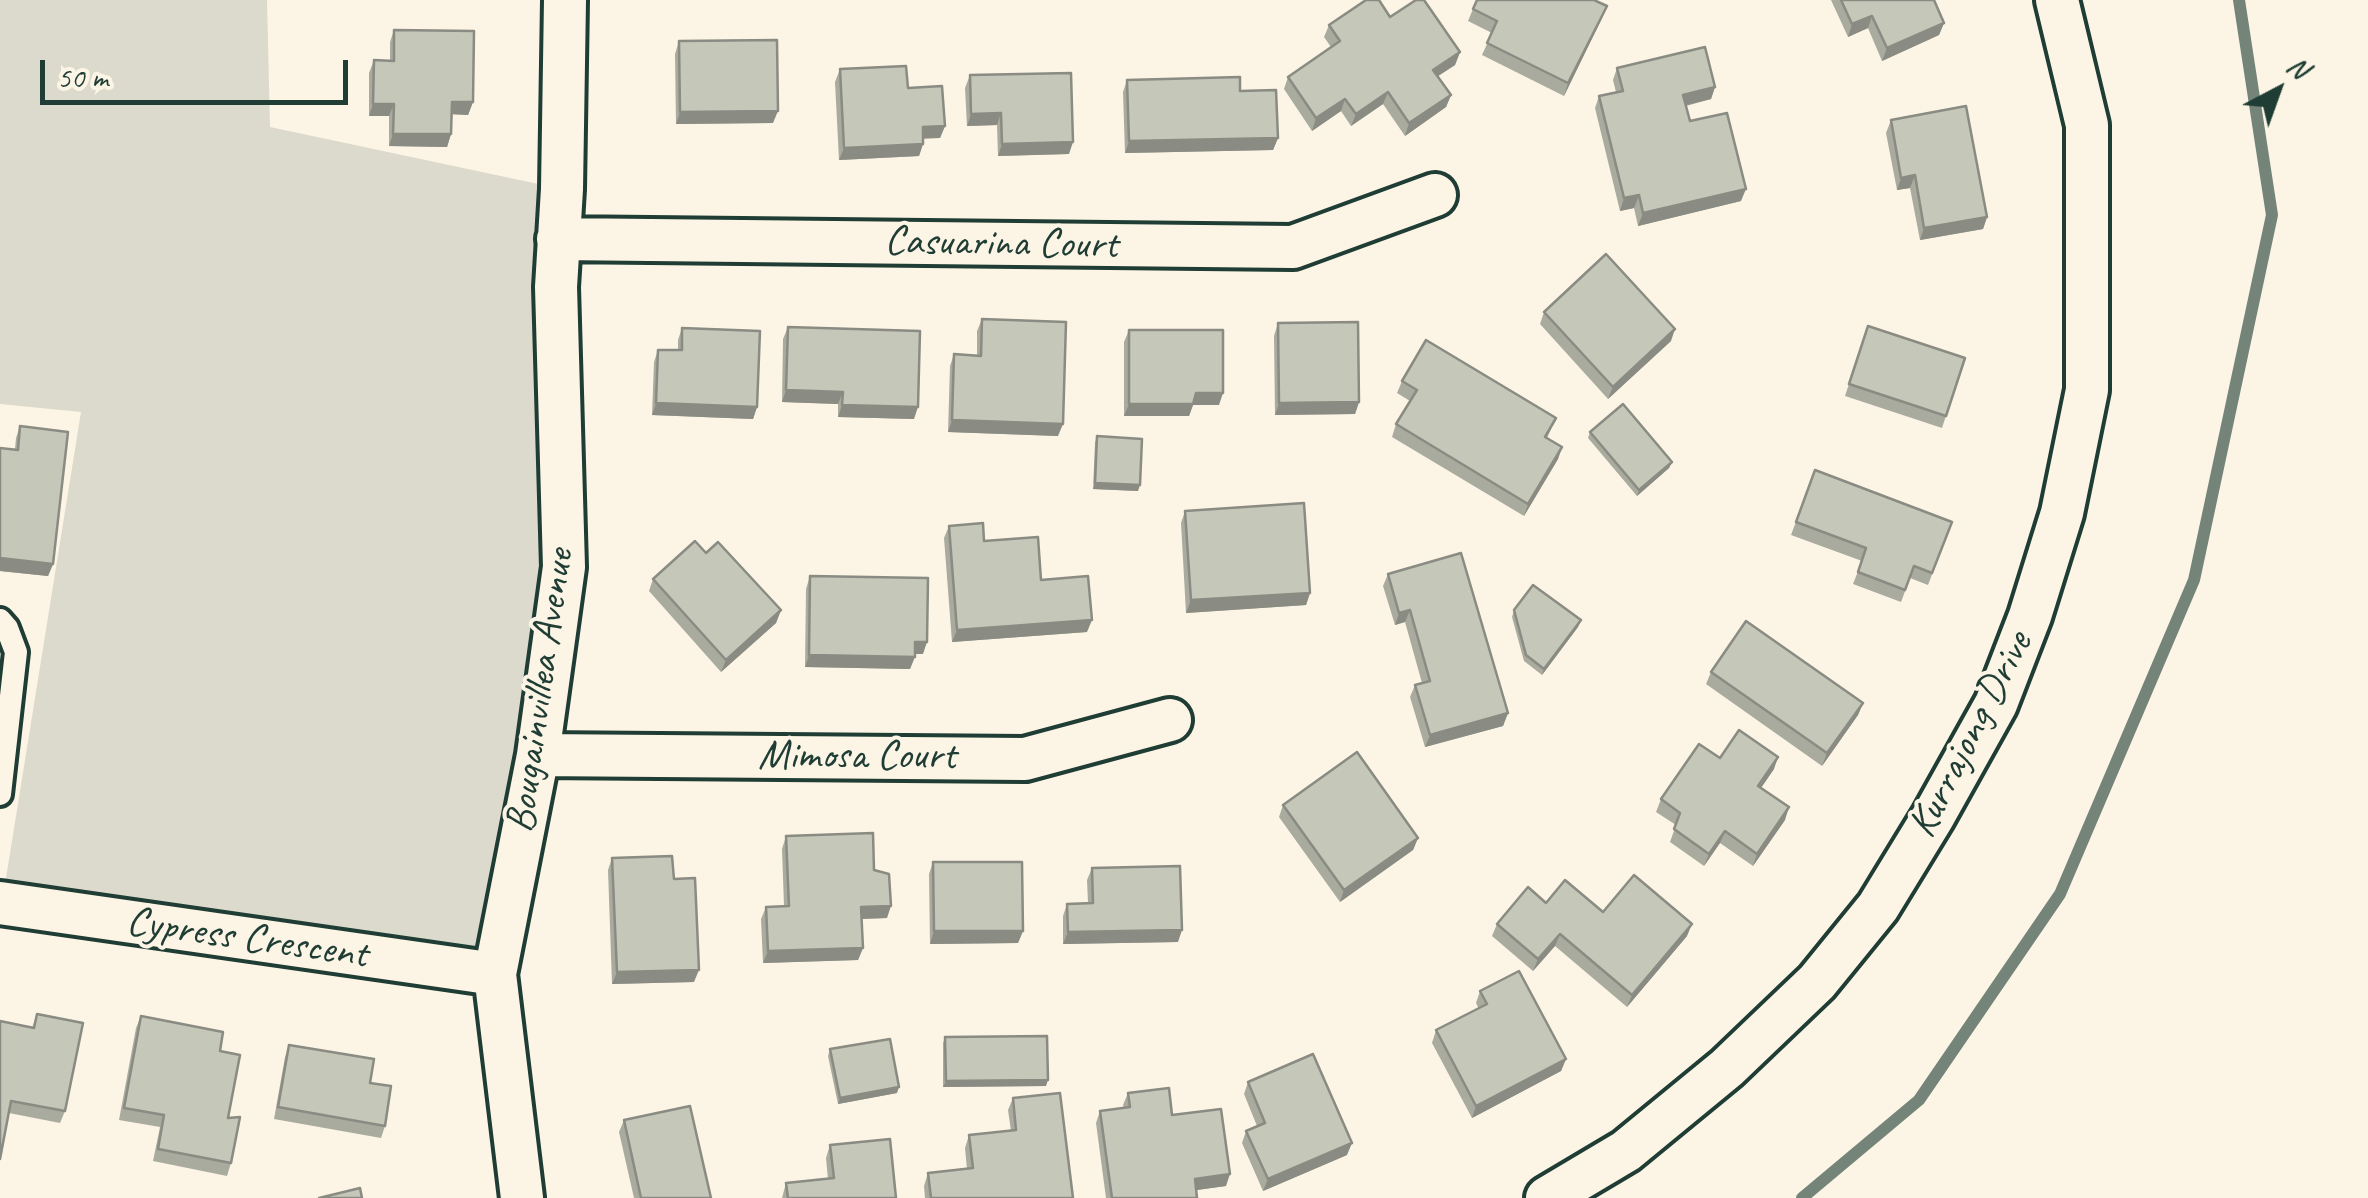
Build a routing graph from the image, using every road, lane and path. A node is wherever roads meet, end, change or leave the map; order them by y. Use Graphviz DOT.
graph roads {
  1 [pos="565,0"];
  2 [pos="2057,0"];
  3 [pos="1435,195"];
  4 [pos="558,239"];
  5 [pos="0,620"];
  6 [pos="1170,720"];
  7 [pos="538,755"];
  8 [pos="0,794"];
  9 [pos="0,903"];
  10 [pos="494,974"];
  11 [pos="522,1198"];
  12 [pos="1546,1198"];
  1 -- 4 [label="street, Bougainvillea Avenue"];
  2 -- 12 [label="street, Kurrajong Drive"];
  3 -- 4 [label="street, Casuarina Court"];
  4 -- 7 [label="street, Bougainvillea Avenue"];
  5 -- 8 [label="lane"];
  6 -- 7 [label="street, Mimosa Court"];
  7 -- 10 [label="street, Bougainvillea Avenue"];
  9 -- 10 [label="street, Cypress Crescent"];
  10 -- 11 [label="street, Bougainvillea Avenue"];
}
